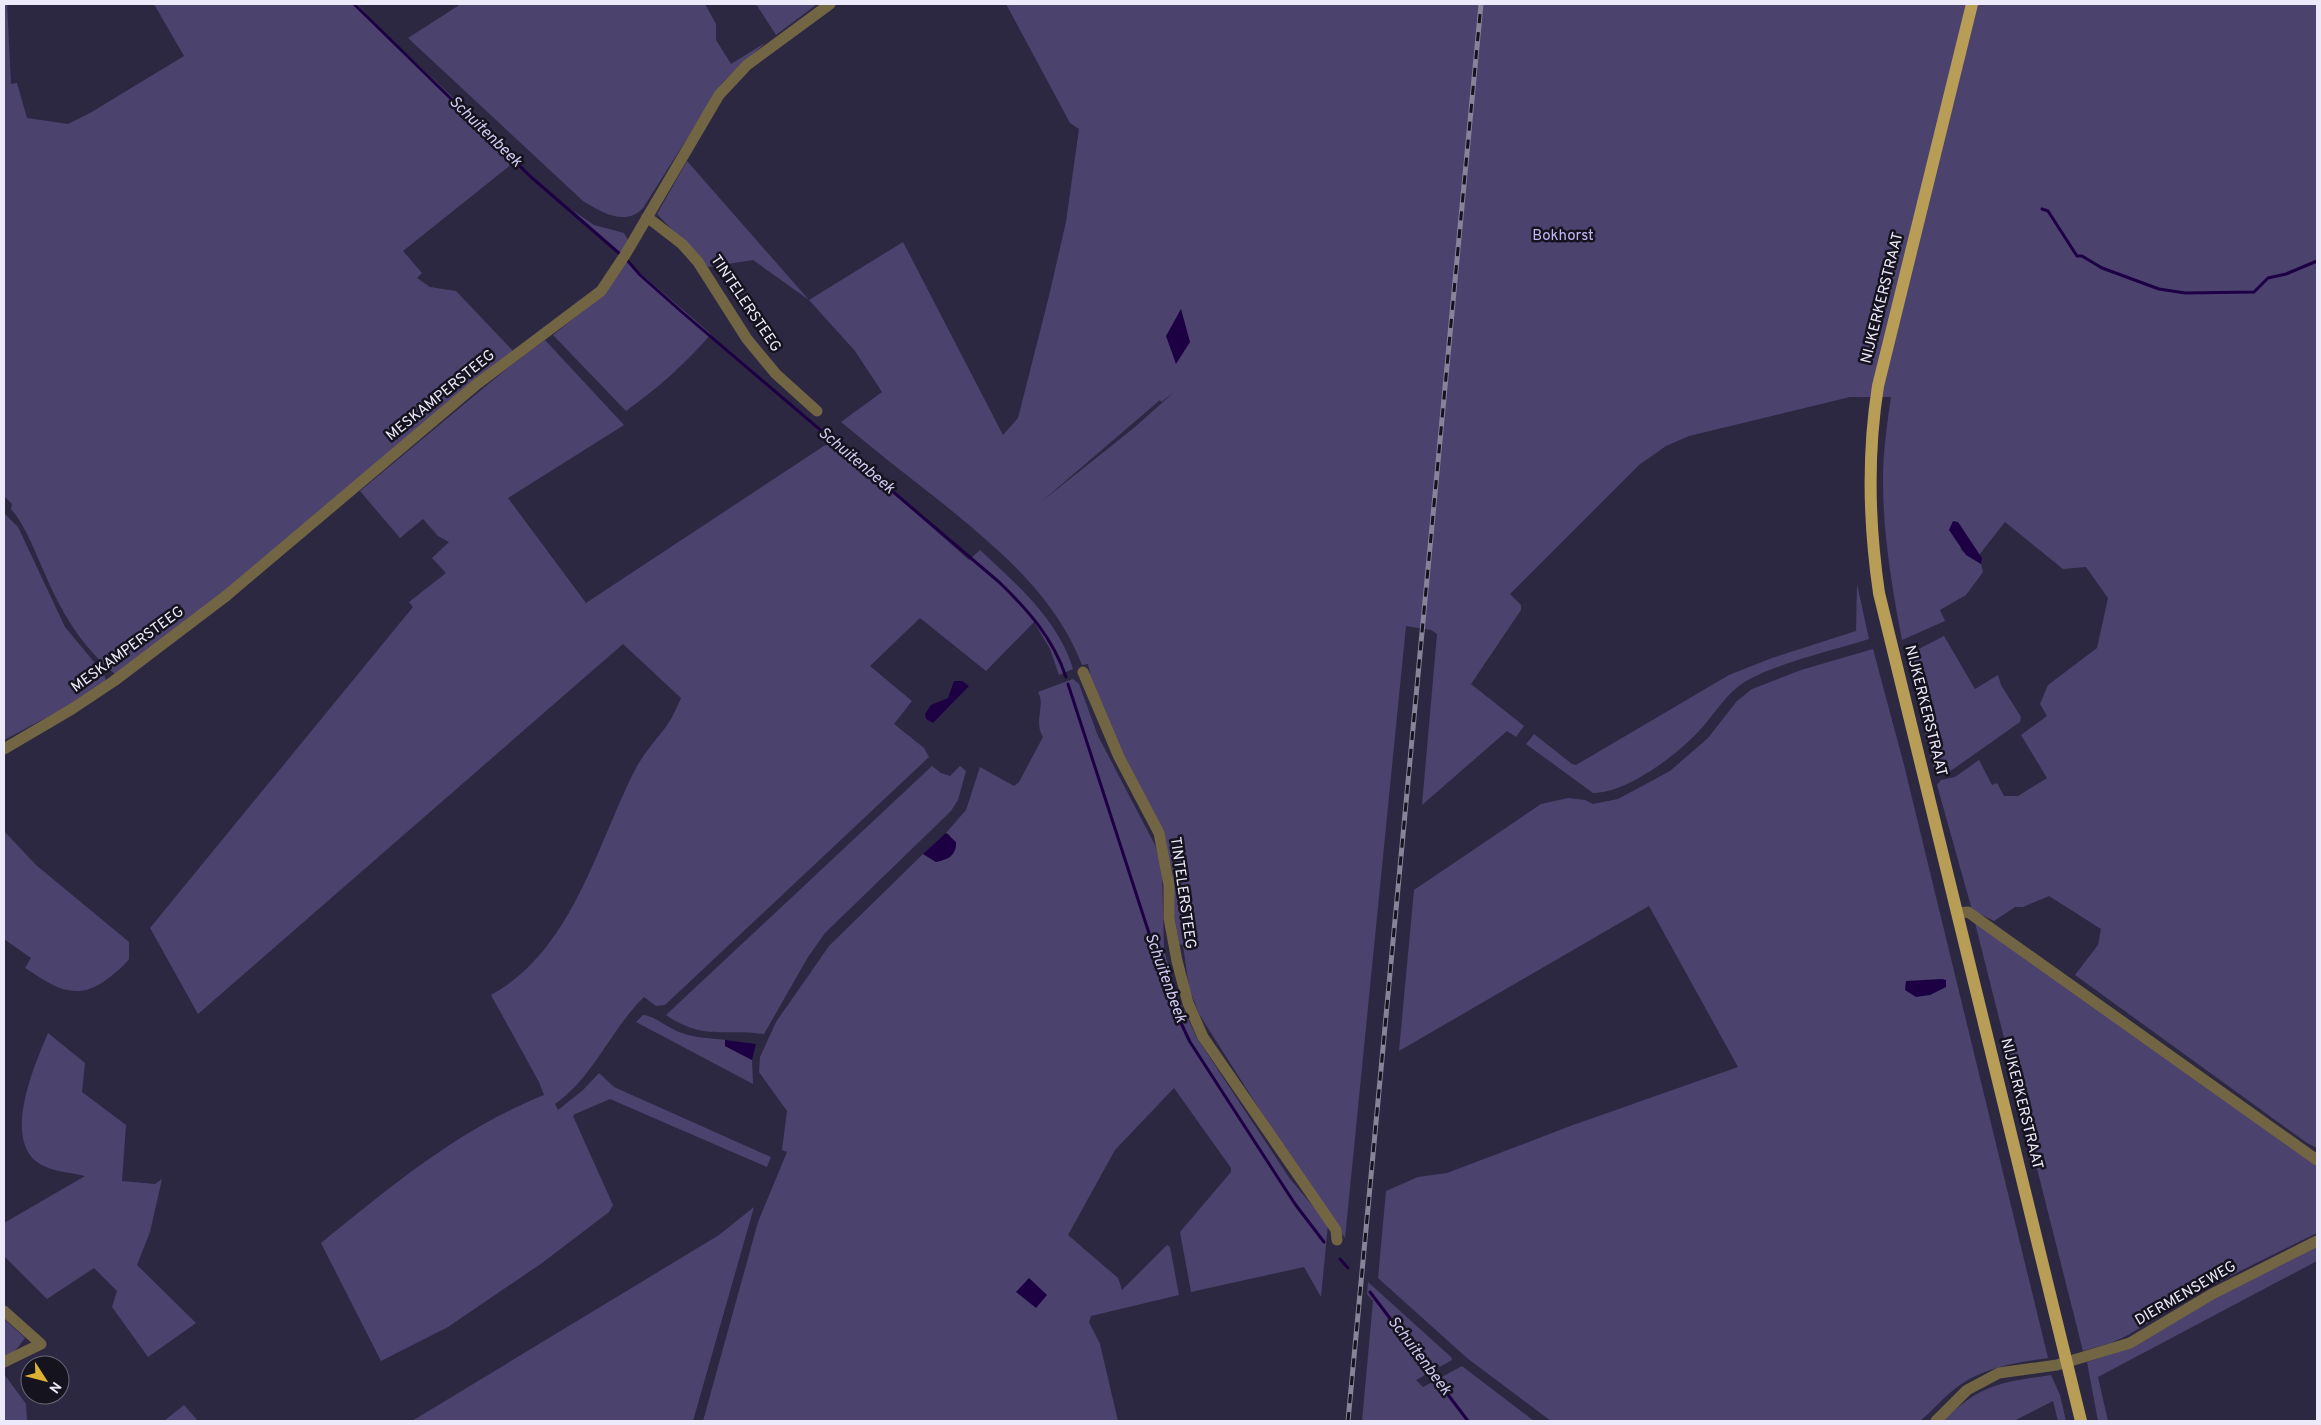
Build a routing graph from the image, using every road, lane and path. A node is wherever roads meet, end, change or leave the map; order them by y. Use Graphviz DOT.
graph roads {
  1 [pos="830,4"];
  2 [pos="1972,4"];
  3 [pos="647,217"];
  4 [pos="817,411"];
  5 [pos="1082,672"];
  6 [pos="4,749"];
  7 [pos="1958,913"];
  8 [pos="2317,1160"];
  9 [pos="1337,1240"];
  10 [pos="2317,1241"];
  11 [pos="4,1311"];
  12 [pos="4,1362"];
  13 [pos="2067,1363"];
  14 [pos="1936,1421"];
  15 [pos="2081,1421"];
  1 -- 3 [label="street, MESKAMPERSTEEG"];
  2 -- 7 [label="main road, NIJKERKERSTRAAT"];
  3 -- 4 [label="street, TINTELERSTEEG"];
  3 -- 6 [label="street, MESKAMPERSTEEG"];
  5 -- 9 [label="street, TINTELERSTEEG"];
  7 -- 8 [label="street"];
  7 -- 13 [label="main road, NIJKERKERSTRAAT"];
  10 -- 13 [label="street, DIERMENSEWEG"];
  11 -- 12 [label="street"];
  13 -- 14 [label="street, DIERMENSEWEG"];
  13 -- 15 [label="main road, NIJKERKERSTRAAT"];
}
